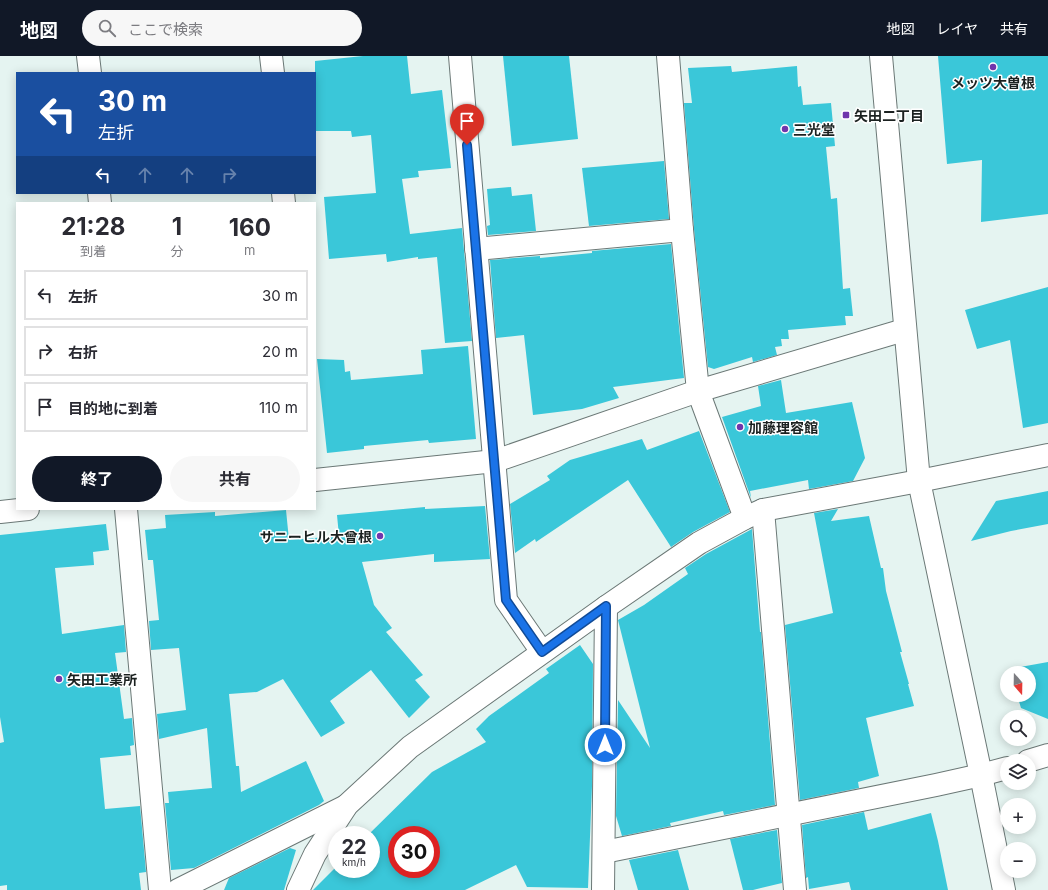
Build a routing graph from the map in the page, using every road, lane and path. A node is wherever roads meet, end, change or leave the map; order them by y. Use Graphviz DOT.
graph roads {
  1 [pos="88,56"];
  2 [pos="271,56"];
  3 [pos="460,56"];
  4 [pos="668,56"];
  5 [pos="881,56"];
  6 [pos="90,72"];
  7 [pos="272,72"];
  8 [pos="682,230"];
  9 [pos="476,249"];
  10 [pos="904,330"];
  11 [pos="698,391"];
  12 [pos="1048,455"];
  13 [pos="495,461"];
  14 [pos="316,480"];
  15 [pos="919,481"];
  16 [pos="19,510"];
  17 [pos="126,510"];
  18 [pos="0,512"];
  19 [pos="754,514"];
  20 [pos="606,606"];
  21 [pos="542,652"];
  22 [pos="1048,755"];
  23 [pos="1036,759"];
  24 [pos="1000,770"];
  25 [pos="981,775"];
  26 [pos="347,805"];
  27 [pos="790,816"];
  28 [pos="604,852"];
  29 [pos="160,890"];
  30 [pos="178,890"];
  31 [pos="298,890"];
  32 [pos="603,890"];
  33 [pos="795,890"];
  34 [pos="1004,890"];
  1 -- 6 [label="street"];
  2 -- 7 [label="street"];
  3 -- 9 [label="street"];
  4 -- 8 [label="street"];
  5 -- 10 [label="street"];
  8 -- 9 [label="street"];
  8 -- 11 [label="street"];
  9 -- 13 [label="street"];
  10 -- 11 [label="street"];
  10 -- 15 [label="street"];
  11 -- 13 [label="street"];
  11 -- 19 [label="street"];
  12 -- 15 [label="street"];
  13 -- 14 [label="street"];
  13 -- 21 [label="street"];
  15 -- 19 [label="street"];
  15 -- 25 [label="street"];
  16 -- 18 [label="street"];
  17 -- 29 [label="street"];
  19 -- 20 [label="street"];
  19 -- 27 [label="street"];
  20 -- 21 [label="street"];
  20 -- 28 [label="street"];
  21 -- 26 [label="street"];
  22 -- 23 [label="street"];
  24 -- 25 [label="street"];
  25 -- 27 [label="street"];
  25 -- 34 [label="street"];
  26 -- 30 [label="street"];
  26 -- 31 [label="street"];
  27 -- 28 [label="street"];
  27 -- 33 [label="street"];
  28 -- 32 [label="street"];
}
